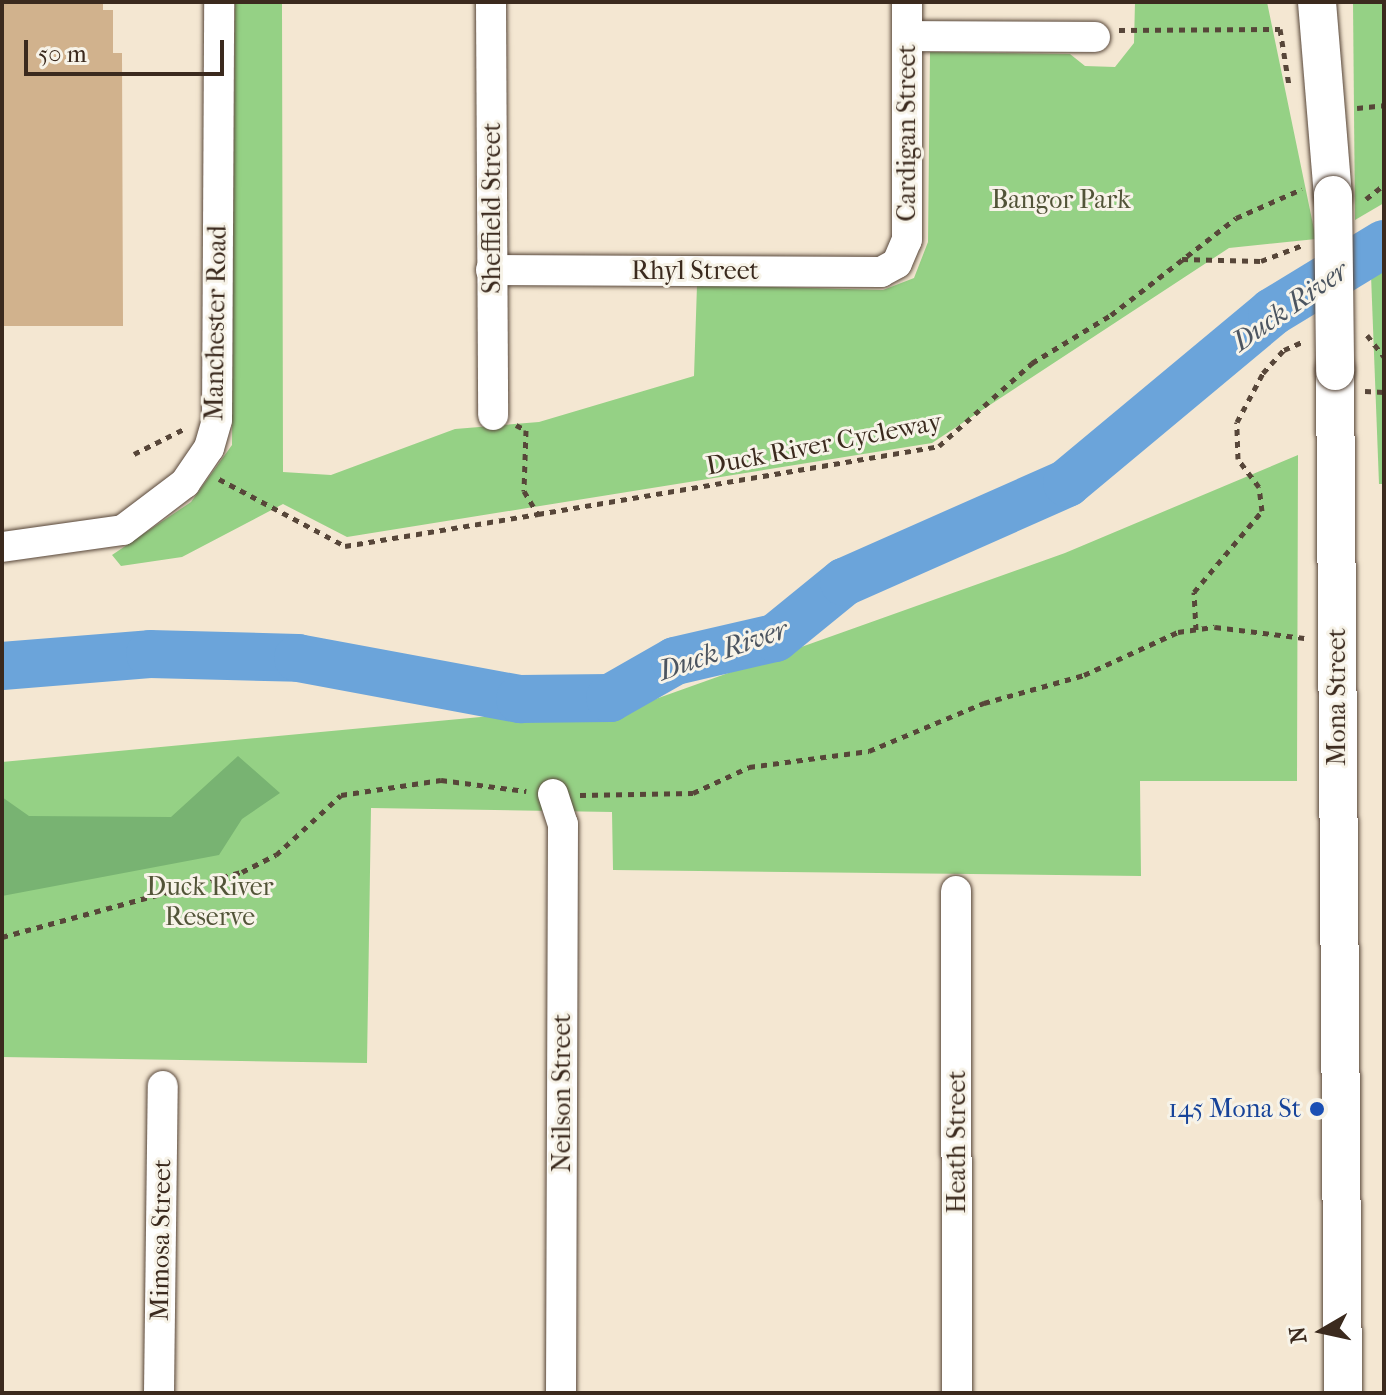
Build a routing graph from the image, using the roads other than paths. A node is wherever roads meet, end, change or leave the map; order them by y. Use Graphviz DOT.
graph roads {
  1 [pos="219,2"];
  2 [pos="491,2"];
  3 [pos="907,2"];
  4 [pos="1317,2"];
  5 [pos="907,36"];
  6 [pos="1095,37"];
  7 [pos="897,263"];
  8 [pos="491,270"];
  9 [pos="493,415"];
  10 [pos="2,547"];
  11 [pos="553,794"];
  12 [pos="956,891"];
  13 [pos="163,1086"];
  14 [pos="159,1393"];
  15 [pos="561,1393"];
  16 [pos="957,1393"];
  17 [pos="1343,1393"];
  1 -- 10 [label="street, Manchester Road"];
  2 -- 8 [label="street, Sheffield Street"];
  3 -- 5 [label="street, Cardigan Street"];
  4 -- 17 [label="main road, Mona Street, bridge"];
  5 -- 6 [label="street"];
  5 -- 7 [label="street, Cardigan Street"];
  7 -- 8 [label="street, Rhyl Street"];
  8 -- 9 [label="street, Sheffield Street"];
  11 -- 15 [label="street, Neilson Street"];
  12 -- 16 [label="street, Heath Street"];
  13 -- 14 [label="street, Mimosa Street"];
}
